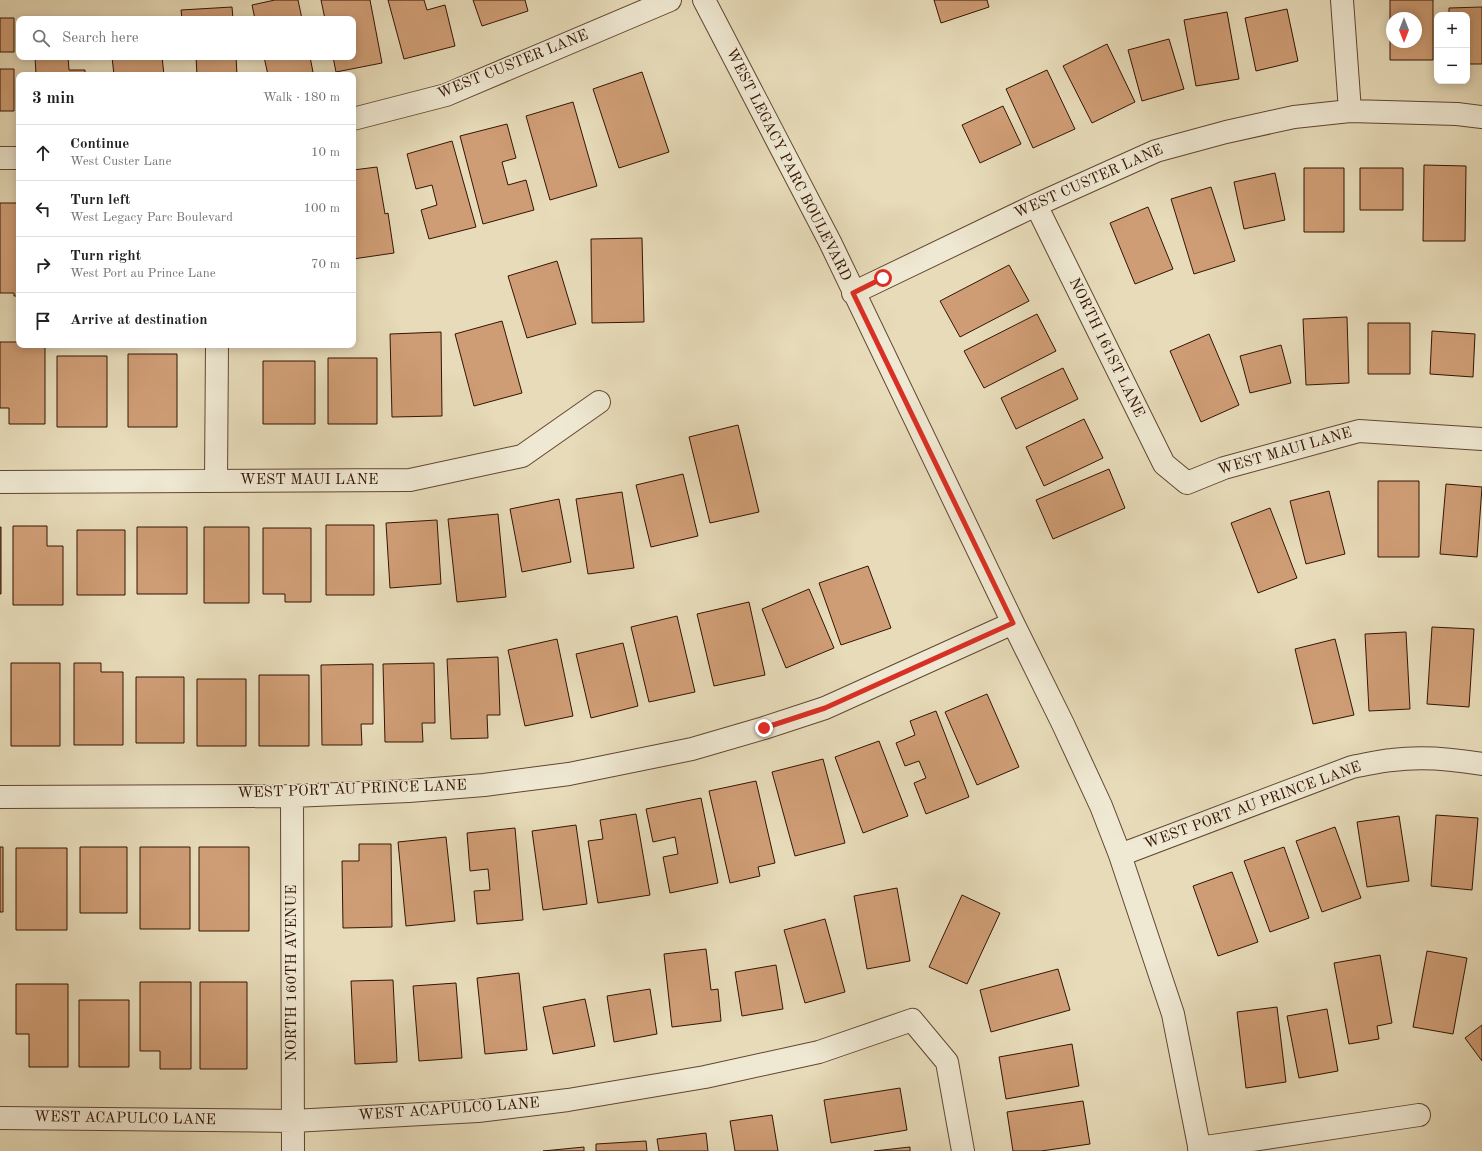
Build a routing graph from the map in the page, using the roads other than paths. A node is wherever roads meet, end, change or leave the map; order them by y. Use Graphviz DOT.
graph roads {
  1 [pos="670,0"];
  2 [pos="704,0"];
  3 [pos="1342,0"];
  4 [pos="1350,111"];
  5 [pos="1482,117"];
  6 [pos="356,118"];
  7 [pos="0,158"];
  8 [pos="16,158"];
  9 [pos="1036,205"];
  10 [pos="853,293"];
  11 [pos="217,348"];
  12 [pos="599,402"];
  13 [pos="1482,439"];
  14 [pos="216,481"];
  15 [pos="0,482"];
  16 [pos="1186,483"];
  17 [pos="1013,623"];
  18 [pos="1482,764"];
  19 [pos="292,796"];
  20 [pos="0,797"];
  21 [pos="1120,855"];
  22 [pos="1419,1115"];
  23 [pos="0,1118"];
  24 [pos="293,1121"];
  25 [pos="1200,1150"];
  26 [pos="293,1151"];
  27 [pos="963,1151"];
  1 -- 6 [label="street, WEST CUSTER LANE"];
  2 -- 10 [label="street, WEST LEGACY PARC BOULEVARD"];
  3 -- 4 [label="street"];
  4 -- 5 [label="street, WEST CUSTER LANE"];
  4 -- 9 [label="street, WEST CUSTER LANE"];
  7 -- 8 [label="street"];
  9 -- 10 [label="street, WEST CUSTER LANE"];
  9 -- 16 [label="street, NORTH 161ST LANE"];
  10 -- 17 [label="street, WEST LEGACY PARC BOULEVARD"];
  11 -- 14 [label="street"];
  12 -- 14 [label="street, WEST MAUI LANE"];
  13 -- 16 [label="street, WEST MAUI LANE"];
  14 -- 15 [label="street, WEST MAUI LANE"];
  17 -- 19 [label="street, WEST PORT AU PRINCE LANE"];
  17 -- 21 [label="street, WEST LEGACY PARC BOULEVARD"];
  18 -- 21 [label="street, WEST PORT AU PRINCE LANE"];
  19 -- 20 [label="street, WEST PORT AU PRINCE LANE"];
  19 -- 24 [label="street, NORTH 160TH AVENUE"];
  21 -- 25 [label="street, WEST LEGACY PARC BOULEVARD"];
  22 -- 25 [label="street"];
  23 -- 24 [label="street, WEST ACAPULCO LANE"];
  24 -- 26 [label="street, NORTH 160TH AVENUE"];
  24 -- 27 [label="street, WEST ACAPULCO LANE"];
}
